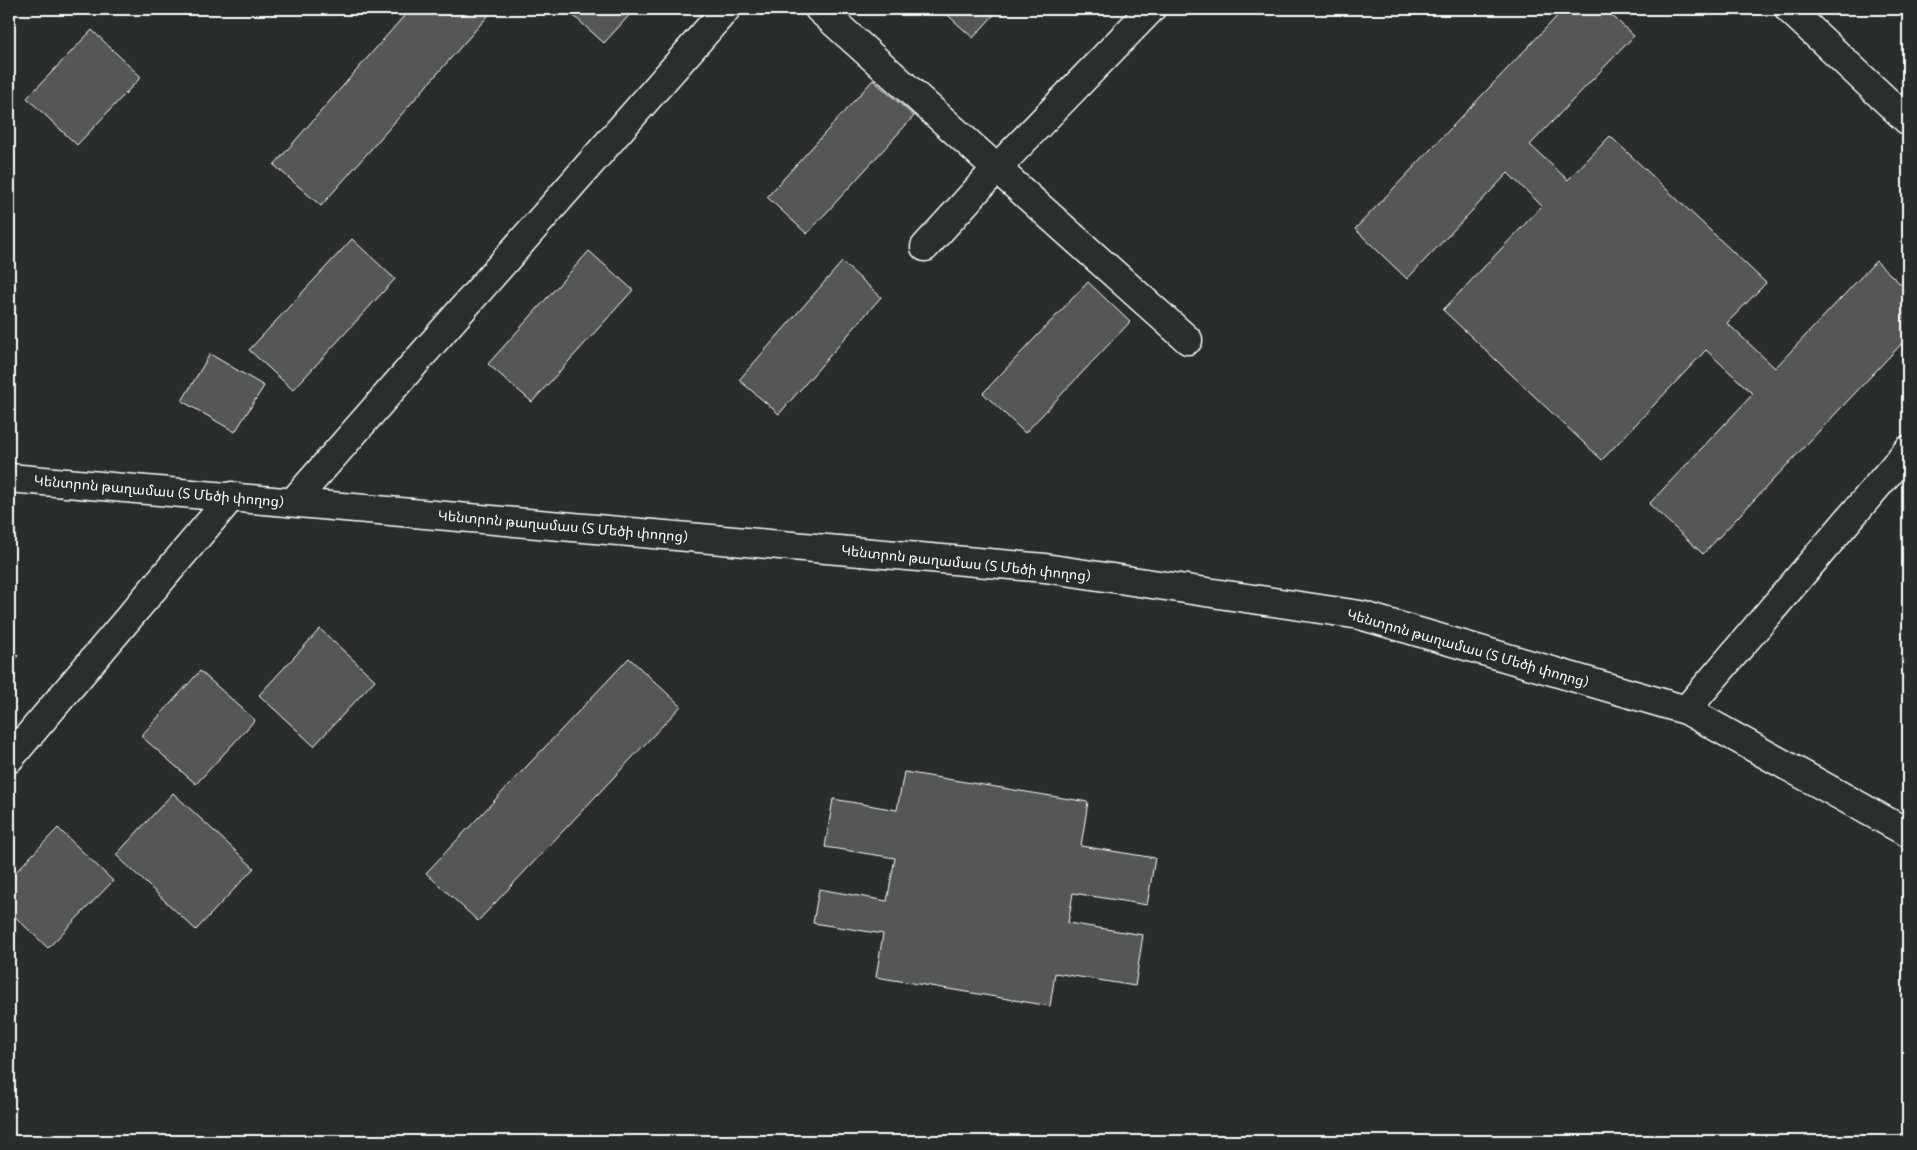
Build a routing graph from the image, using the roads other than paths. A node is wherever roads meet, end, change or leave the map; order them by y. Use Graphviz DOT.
graph roads {
  1 [pos="726,9"];
  2 [pos="820,9"];
  3 [pos="1151,9"];
  4 [pos="1788,9"];
  5 [pos="1908,121"];
  6 [pos="997,168"];
  7 [pos="925,247"];
  8 [pos="1188,340"];
  9 [pos="1908,450"];
  10 [pos="9,478"];
  11 [pos="232,496"];
  12 [pos="293,502"];
  13 [pos="1686,710"];
  14 [pos="9,759"];
  15 [pos="1908,832"];
  1 -- 12 [label="street"];
  2 -- 6 [label="street"];
  3 -- 6 [label="street"];
  4 -- 5 [label="street"];
  6 -- 7 [label="street"];
  6 -- 8 [label="street"];
  9 -- 13 [label="street"];
  10 -- 11 [label="street, Կենտրոն թաղամաս (Տ Մեծի փողոց)"];
  11 -- 12 [label="street, Կենտրոն թաղամաս (Տ Մեծի փողոց)"];
  11 -- 14 [label="street"];
  12 -- 13 [label="street, Կենտրոն թաղամաս (Տ Մեծի փողոց)"];
  13 -- 15 [label="street, Կենտրոն թաղամաս (Տ Մեծի փողոց)"];
}
